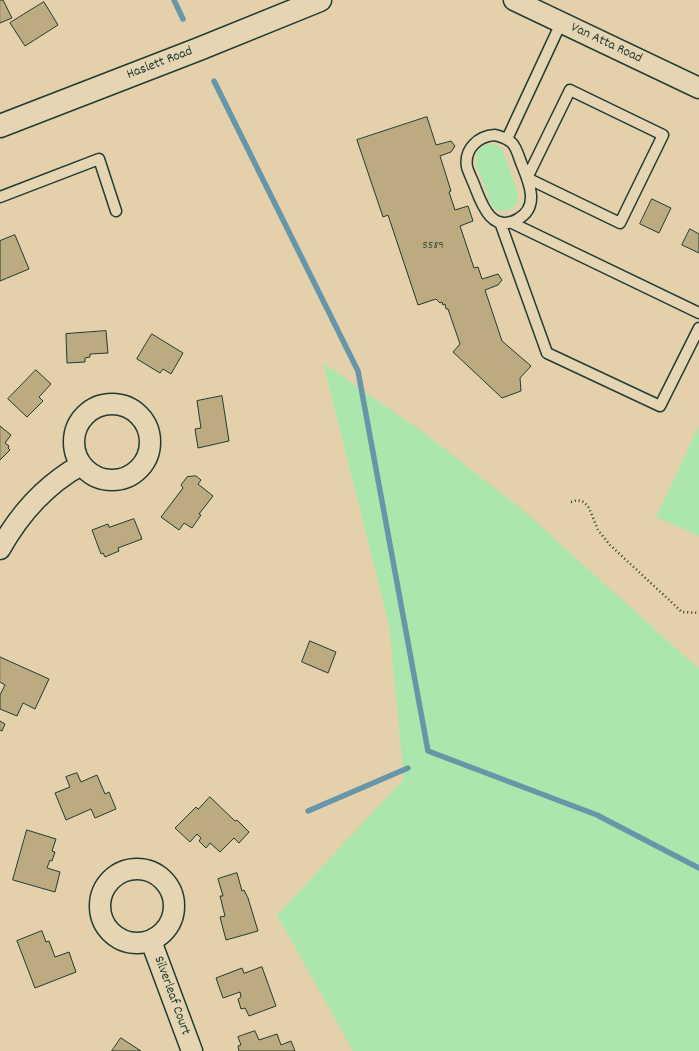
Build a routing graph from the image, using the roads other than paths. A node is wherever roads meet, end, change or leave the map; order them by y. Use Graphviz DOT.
graph roads {
  1 [pos="320,0"];
  2 [pos="514,0"];
  3 [pos="561,23"];
  4 [pos="699,88"];
  5 [pos="0,126"];
  6 [pos="507,139"];
  7 [pos="527,178"];
  8 [pos="0,197"];
  9 [pos="116,211"];
  10 [pos="505,222"];
  11 [pos="699,313"];
  12 [pos="699,328"];
  13 [pos="81,465"];
  14 [pos="0,549"];
  15 [pos="151,941"];
  16 [pos="192,1051"];
  1 -- 5 [label="street, Haslett Road"];
  2 -- 3 [label="street, Van Atta Road"];
  3 -- 4 [label="street, Van Atta Road"];
  3 -- 6 [label="lane"];
  6 -- 7 [label="lane"];
  6 -- 10 [label="lane"];
  7 -- 7 [label="lane"];
  7 -- 10 [label="lane"];
  8 -- 9 [label="lane"];
  10 -- 11 [label="lane"];
  10 -- 12 [label="lane"];
  13 -- 14 [label="street"];
  15 -- 16 [label="street, Silverleaf Court"];
}
